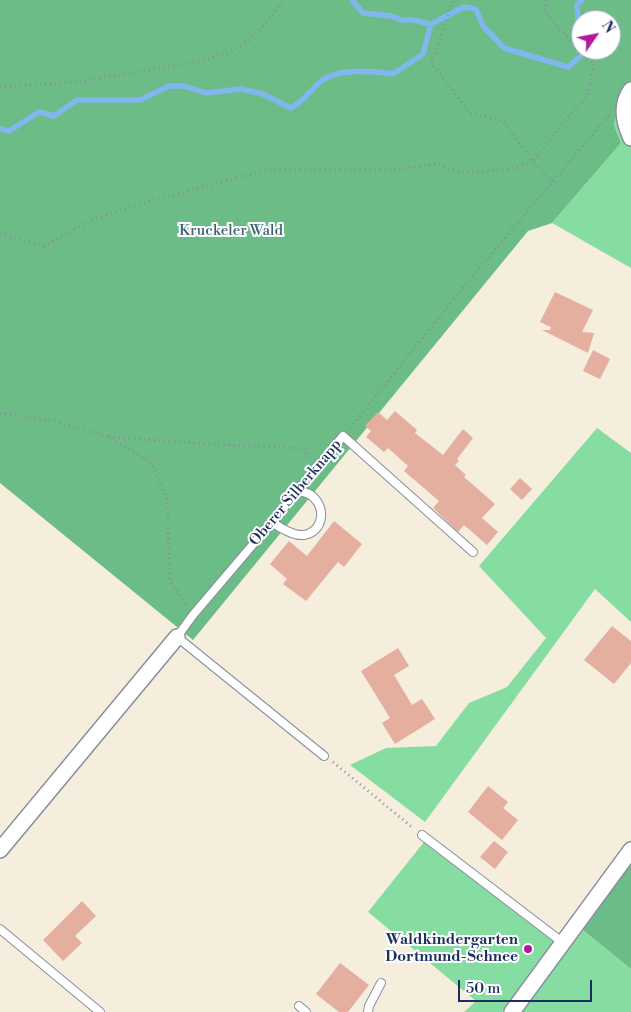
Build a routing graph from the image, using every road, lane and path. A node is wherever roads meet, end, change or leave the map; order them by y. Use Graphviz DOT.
graph roads {
  1 [pos="284,0"];
  2 [pos="454,0"];
  3 [pos="546,0"];
  4 [pos="0,87"];
  5 [pos="631,90"];
  6 [pos="609,115"];
  7 [pos="631,138"];
  8 [pos="533,162"];
  9 [pos="553,181"];
  10 [pos="0,234"];
  11 [pos="0,413"];
  12 [pos="343,436"];
  13 [pos="108,437"];
  14 [pos="318,467"];
  15 [pos="298,491"];
  16 [pos="272,522"];
  17 [pos="473,552"];
  18 [pos="193,615"];
  19 [pos="177,638"];
  20 [pos="324,756"];
  21 [pos="422,835"];
  22 [pos="0,850"];
  23 [pos="631,850"];
  24 [pos="0,928"];
  25 [pos="562,942"];
  26 [pos="381,983"];
  27 [pos="299,1006"];
  28 [pos="100,1012"];
  29 [pos="306,1012"];
  30 [pos="368,1012"];
  31 [pos="512,1012"];
  1 -- 4 [label="path"];
  2 -- 8 [label="path"];
  3 -- 8 [label="path"];
  5 -- 7 [label="street"];
  6 -- 9 [label="path"];
  8 -- 9 [label="path"];
  8 -- 10 [label="path"];
  9 -- 12 [label="path"];
  11 -- 13 [label="path"];
  12 -- 14 [label="lane, Oberer Silberknapp"];
  12 -- 17 [label="lane, Oberer Silberknapp"];
  13 -- 14 [label="path"];
  13 -- 18 [label="path"];
  14 -- 15 [label="lane, Oberer Silberknapp"];
  15 -- 16 [label="lane, Oberer Silberknapp"];
  15 -- 16 [label="lane"];
  16 -- 18 [label="lane, Oberer Silberknapp"];
  18 -- 19 [label="lane, Oberer Silberknapp"];
  19 -- 20 [label="lane"];
  19 -- 22 [label="street, Oberer Silberknapp"];
  20 -- 21 [label="path"];
  21 -- 25 [label="lane"];
  23 -- 25 [label="street"];
  24 -- 28 [label="lane"];
  25 -- 31 [label="street"];
  26 -- 30 [label="lane"];
  27 -- 29 [label="lane"];
}
